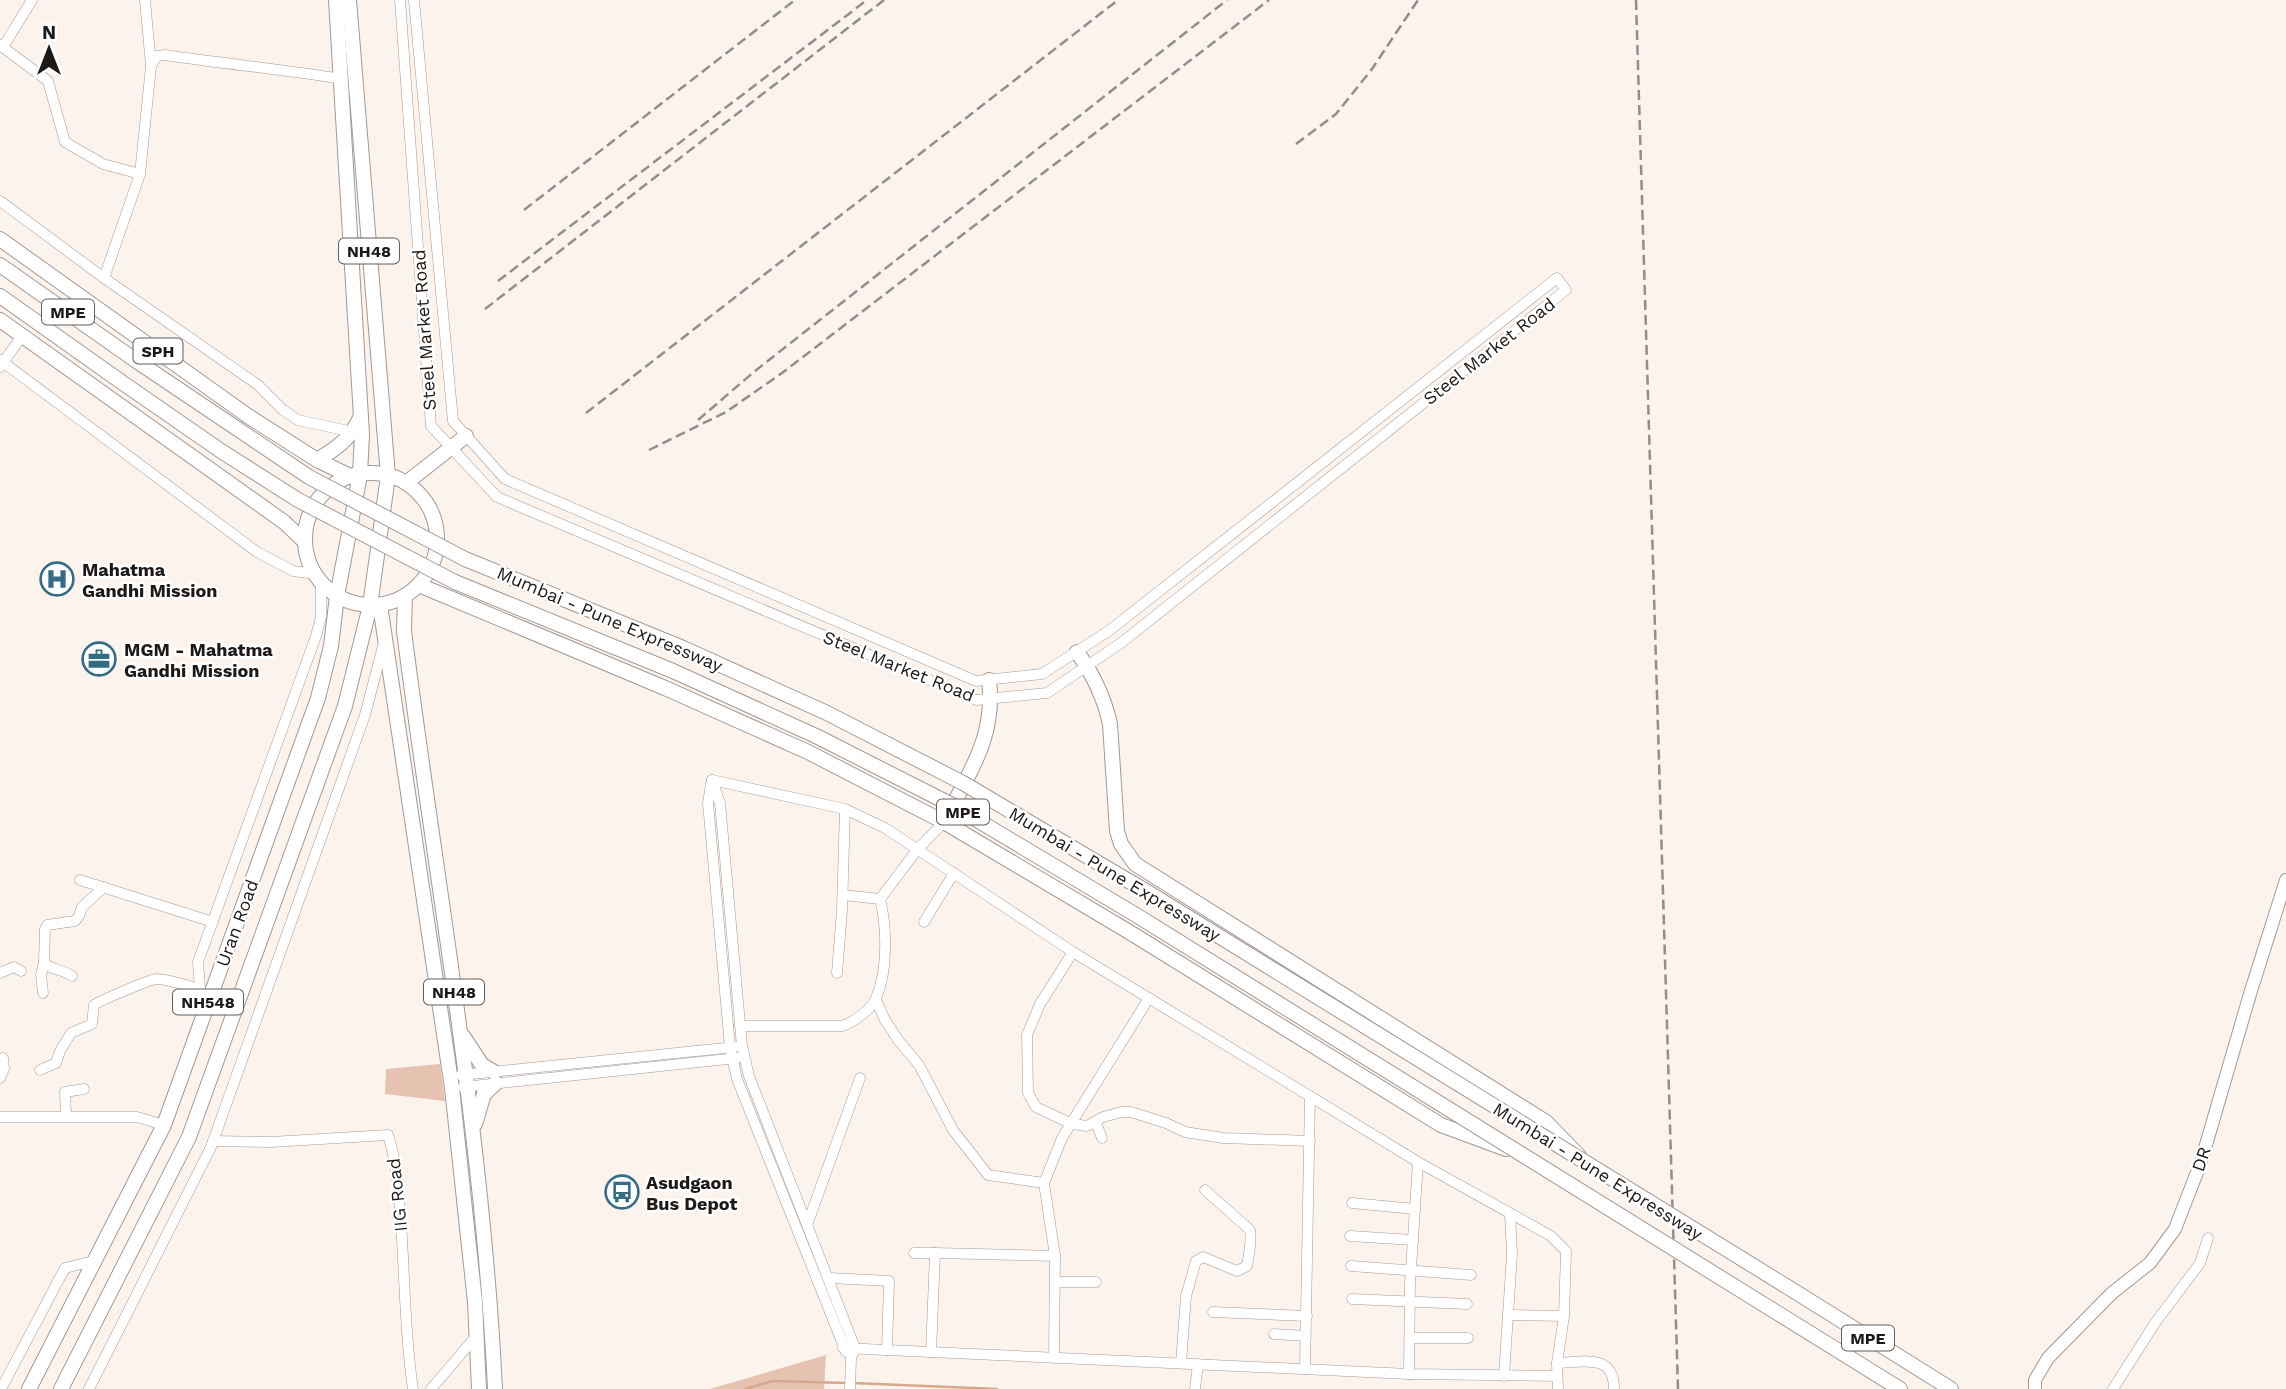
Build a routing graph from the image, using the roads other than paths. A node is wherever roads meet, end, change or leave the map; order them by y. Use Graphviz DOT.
graph roads {
  1 [pos="32,0"];
  2 [pos="145,0"];
  3 [pos="330,0"];
  4 [pos="336,0"];
  5 [pos="351,0"];
  6 [pos="400,0"];
  7 [pos="414,0"];
  8 [pos="344,27"];
  9 [pos="1,46"];
  10 [pos="151,66"];
  11 [pos="342,79"];
  12 [pos="140,174"];
  13 [pos="0,201"];
  14 [pos="0,239"];
  15 [pos="0,265"];
  16 [pos="104,278"];
  17 [pos="0,296"];
  18 [pos="0,320"];
  19 [pos="22,337"];
  20 [pos="1,363"];
  21 [pos="361,415"];
  22 [pos="353,432"];
  23 [pos="466,436"];
  24 [pos="452,448"];
  25 [pos="317,460"];
  26 [pos="356,476"];
  27 [pos="388,476"];
  28 [pos="406,484"];
  29 [pos="305,542"];
  30 [pos="318,578"];
  31 [pos="419,585"];
  32 [pos="337,596"];
  33 [pos="405,596"];
  34 [pos="375,605"];
  35 [pos="384,642"];
  36 [pos="1077,652"];
  37 [pos="1087,666"];
  38 [pos="989,680"];
  39 [pos="991,699"];
  40 [pos="712,780"];
  41 [pos="845,809"];
  42 [pos="944,821"];
  43 [pos="917,850"];
  44 [pos="954,873"];
  45 [pos="80,880"];
  46 [pos="2286,880"];
  47 [pos="104,887"];
  48 [pos="843,895"];
  49 [pos="880,899"];
  50 [pos="212,922"];
  51 [pos="924,922"];
  52 [pos="1073,952"];
  53 [pos="44,962"];
  54 [pos="21,971"];
  55 [pos="0,973"];
  56 [pos="837,973"];
  57 [pos="72,975"];
  58 [pos="200,989"];
  59 [pos="43,993"];
  60 [pos="1149,998"];
  61 [pos="876,1000"];
  62 [pos="202,1019"];
  63 [pos="740,1026"];
  64 [pos="459,1029"];
  65 [pos="730,1047"];
  66 [pos="743,1051"];
  67 [pos="3,1058"];
  68 [pos="733,1058"];
  69 [pos="40,1070"];
  70 [pos="495,1077"];
  71 [pos="0,1078"];
  72 [pos="860,1078"];
  73 [pos="466,1080"];
  74 [pos="451,1082"];
  75 [pos="84,1089"];
  76 [pos="1310,1096"];
  77 [pos="66,1115"];
  78 [pos="0,1117"];
  79 [pos="1096,1123"];
  80 [pos="1072,1124"];
  81 [pos="164,1125"];
  82 [pos="472,1134"];
  83 [pos="1102,1138"];
  84 [pos="213,1141"];
  85 [pos="1310,1141"];
  86 [pos="1524,1155"];
  87 [pos="1418,1162"];
  88 [pos="1588,1165"];
  89 [pos="1044,1183"];
  90 [pos="1205,1190"];
  91 [pos="1352,1203"];
  92 [pos="1415,1209"];
  93 [pos="1510,1214"];
  94 [pos="808,1224"];
  95 [pos="1350,1236"];
  96 [pos="2208,1238"];
  97 [pos="1413,1240"];
  98 [pos="802,1242"];
  99 [pos="914,1253"];
  100 [pos="935,1253"];
  101 [pos="1055,1256"];
  102 [pos="93,1261"];
  103 [pos="1351,1266"];
  104 [pos="1411,1271"];
  105 [pos="1471,1275"];
  106 [pos="828,1278"];
  107 [pos="1056,1282"];
  108 [pos="1096,1282"];
  109 [pos="1352,1299"];
  110 [pos="1410,1301"];
  111 [pos="1467,1304"];
  112 [pos="1213,1312"];
  113 [pos="1508,1315"];
  114 [pos="1307,1316"];
  115 [pos="1564,1316"];
  116 [pos="493,1333"];
  117 [pos="476,1334"];
  118 [pos="1274,1334"];
  119 [pos="1306,1336"];
  120 [pos="1410,1338"];
  121 [pos="1468,1338"];
  122 [pos="887,1350"];
  123 [pos="932,1352"];
  124 [pos="852,1358"];
  125 [pos="1054,1358"];
  126 [pos="1181,1363"];
  127 [pos="1557,1363"];
  128 [pos="1198,1364"];
  129 [pos="1305,1369"];
  130 [pos="1409,1374"];
  131 [pos="1504,1376"];
  132 [pos="1557,1376"];
  133 [pos="1196,1386"];
  134 [pos="2,1388"];
  135 [pos="29,1389"];
  136 [pos="61,1389"];
  137 [pos="89,1389"];
  138 [pos="413,1389"];
  139 [pos="431,1389"];
  140 [pos="479,1389"];
  141 [pos="495,1389"];
  142 [pos="850,1389"];
  143 [pos="1558,1389"];
  144 [pos="1614,1389"];
  145 [pos="1900,1389"];
  146 [pos="1951,1389"];
  147 [pos="2035,1389"];
  148 [pos="2113,1389"];
  1 -- 9 [label="street"];
  2 -- 10 [label="street"];
  3 -- 8 [label="street"];
  4 -- 8 [label="highway, NH48"];
  5 -- 8 [label="highway, NH48"];
  6 -- 24 [label="street, Steel Market Road"];
  7 -- 23 [label="street, Steel Market Road"];
  8 -- 11 [label="highway, NH48"];
  8 -- 27 [label="highway, NH48"];
  9 -- 12 [label="street"];
  10 -- 11 [label="street"];
  10 -- 12 [label="street"];
  11 -- 21 [label="highway, NH48"];
  12 -- 16 [label="street"];
  13 -- 16 [label="street"];
  14 -- 25 [label="highway, SPH"];
  15 -- 88 [label="highway, Mumbai - Pune Expressway / MPE, bridge"];
  16 -- 22 [label="street"];
  17 -- 86 [label="highway, Mumbai - Pune Expressway / MPE, bridge"];
  18 -- 19 [label="highway"];
  19 -- 20 [label="street"];
  19 -- 29 [label="highway"];
  20 -- 30 [label="street"];
  21 -- 22 [label="highway"];
  21 -- 26 [label="highway, NH48"];
  22 -- 25 [label="highway"];
  23 -- 24 [label="highway"];
  23 -- 38 [label="street, Steel Market Road"];
  24 -- 28 [label="highway"];
  24 -- 39 [label="street, Steel Market Road"];
  25 -- 26 [label="highway, SPH"];
  26 -- 27 [label="highway"];
  26 -- 29 [label="highway"];
  26 -- 32 [label="highway, Uran Road"];
  27 -- 28 [label="highway"];
  27 -- 34 [label="highway"];
  28 -- 31 [label="highway"];
  29 -- 30 [label="highway"];
  30 -- 32 [label="highway"];
  30 -- 50 [label="street"];
  31 -- 33 [label="highway"];
  31 -- 42 [label="highway"];
  32 -- 34 [label="highway"];
  32 -- 62 [label="highway, Uran Road / NH548"];
  33 -- 34 [label="highway"];
  33 -- 64 [label="highway, NH48"];
  34 -- 35 [label="highway, NH48"];
  34 -- 136 [label="highway, Uran Road / NH548"];
  35 -- 74 [label="highway, NH48"];
  35 -- 84 [label="street"];
  36 -- 37 [label="highway"];
  36 -- 37 [label="street, Steel Market Road"];
  36 -- 38 [label="street, Steel Market Road"];
  37 -- 39 [label="street, Steel Market Road"];
  37 -- 88 [label="highway, bridge"];
  38 -- 39 [label="highway"];
  39 -- 42 [label="highway"];
  40 -- 41 [label="street"];
  40 -- 63 [label="street"];
  40 -- 65 [label="street"];
  41 -- 43 [label="street"];
  41 -- 48 [label="street"];
  42 -- 43 [label="street"];
  42 -- 86 [label="highway, bridge"];
  43 -- 44 [label="street"];
  43 -- 49 [label="street"];
  44 -- 51 [label="street"];
  44 -- 52 [label="street"];
  45 -- 47 [label="street"];
  46 -- 147 [label="main road, DR"];
  47 -- 50 [label="street"];
  47 -- 53 [label="street"];
  48 -- 49 [label="street"];
  48 -- 56 [label="street"];
  49 -- 61 [label="street"];
  50 -- 58 [label="street"];
  52 -- 60 [label="street"];
  52 -- 80 [label="street"];
  53 -- 57 [label="street"];
  53 -- 59 [label="street"];
  54 -- 55 [label="street"];
  58 -- 62 [label="street"];
  58 -- 69 [label="street"];
  60 -- 76 [label="street"];
  60 -- 80 [label="street"];
  61 -- 63 [label="street"];
  61 -- 89 [label="street"];
  62 -- 81 [label="highway, Uran Road / NH548"];
  63 -- 66 [label="street"];
  64 -- 70 [label="highway"];
  64 -- 73 [label="highway, NH48"];
  65 -- 66 [label="street"];
  65 -- 68 [label="street"];
  65 -- 70 [label="street"];
  66 -- 68 [label="street"];
  66 -- 94 [label="street"];
  67 -- 71 [label="street"];
  68 -- 70 [label="street"];
  68 -- 98 [label="street"];
  70 -- 73 [label="street"];
  70 -- 82 [label="highway"];
  72 -- 94 [label="street"];
  73 -- 74 [label="street"];
  73 -- 82 [label="highway, NH48"];
  74 -- 117 [label="highway, NH48"];
  75 -- 77 [label="street"];
  76 -- 85 [label="street"];
  76 -- 87 [label="street"];
  77 -- 78 [label="street"];
  77 -- 81 [label="street"];
  79 -- 80 [label="street"];
  79 -- 83 [label="street"];
  79 -- 85 [label="street"];
  80 -- 89 [label="street"];
  81 -- 102 [label="highway, Uran Road / NH548"];
  82 -- 116 [label="highway, NH48"];
  84 -- 137 [label="street"];
  84 -- 138 [label="street, IIG Road"];
  85 -- 114 [label="street"];
  86 -- 145 [label="highway, Mumbai - Pune Expressway / MPE, bridge"];
  87 -- 92 [label="street"];
  87 -- 93 [label="street"];
  88 -- 146 [label="highway, Mumbai - Pune Expressway / MPE, bridge"];
  89 -- 101 [label="street"];
  90 -- 126 [label="street"];
  91 -- 92 [label="street"];
  92 -- 97 [label="street"];
  93 -- 113 [label="street"];
  93 -- 115 [label="street"];
  94 -- 98 [label="street"];
  94 -- 106 [label="street"];
  95 -- 97 [label="street"];
  96 -- 148 [label="street"];
  97 -- 104 [label="street"];
  98 -- 124 [label="street"];
  99 -- 100 [label="street"];
  100 -- 101 [label="street"];
  100 -- 123 [label="street"];
  101 -- 107 [label="street"];
  102 -- 134 [label="street"];
  102 -- 135 [label="highway, Uran Road / NH548"];
  103 -- 104 [label="street"];
  104 -- 105 [label="street"];
  104 -- 110 [label="street"];
  106 -- 122 [label="street"];
  106 -- 124 [label="street"];
  107 -- 108 [label="street"];
  107 -- 125 [label="street"];
  109 -- 110 [label="street"];
  110 -- 111 [label="street"];
  110 -- 120 [label="street"];
  112 -- 114 [label="street"];
  113 -- 115 [label="street"];
  113 -- 131 [label="street"];
  114 -- 119 [label="street"];
  115 -- 127 [label="street"];
  116 -- 117 [label="street"];
  116 -- 141 [label="highway, NH48"];
  117 -- 139 [label="street"];
  117 -- 140 [label="highway, NH48"];
  118 -- 119 [label="street"];
  119 -- 129 [label="street"];
  120 -- 121 [label="street"];
  120 -- 130 [label="street"];
  122 -- 123 [label="street"];
  122 -- 124 [label="street"];
  123 -- 125 [label="street"];
  124 -- 142 [label="street"];
  125 -- 126 [label="street"];
  126 -- 128 [label="street"];
  127 -- 132 [label="street"];
  127 -- 144 [label="street"];
  128 -- 129 [label="street"];
  128 -- 133 [label="street"];
  129 -- 130 [label="street"];
  130 -- 131 [label="street"];
  131 -- 132 [label="street"];
  132 -- 143 [label="street"];
}
